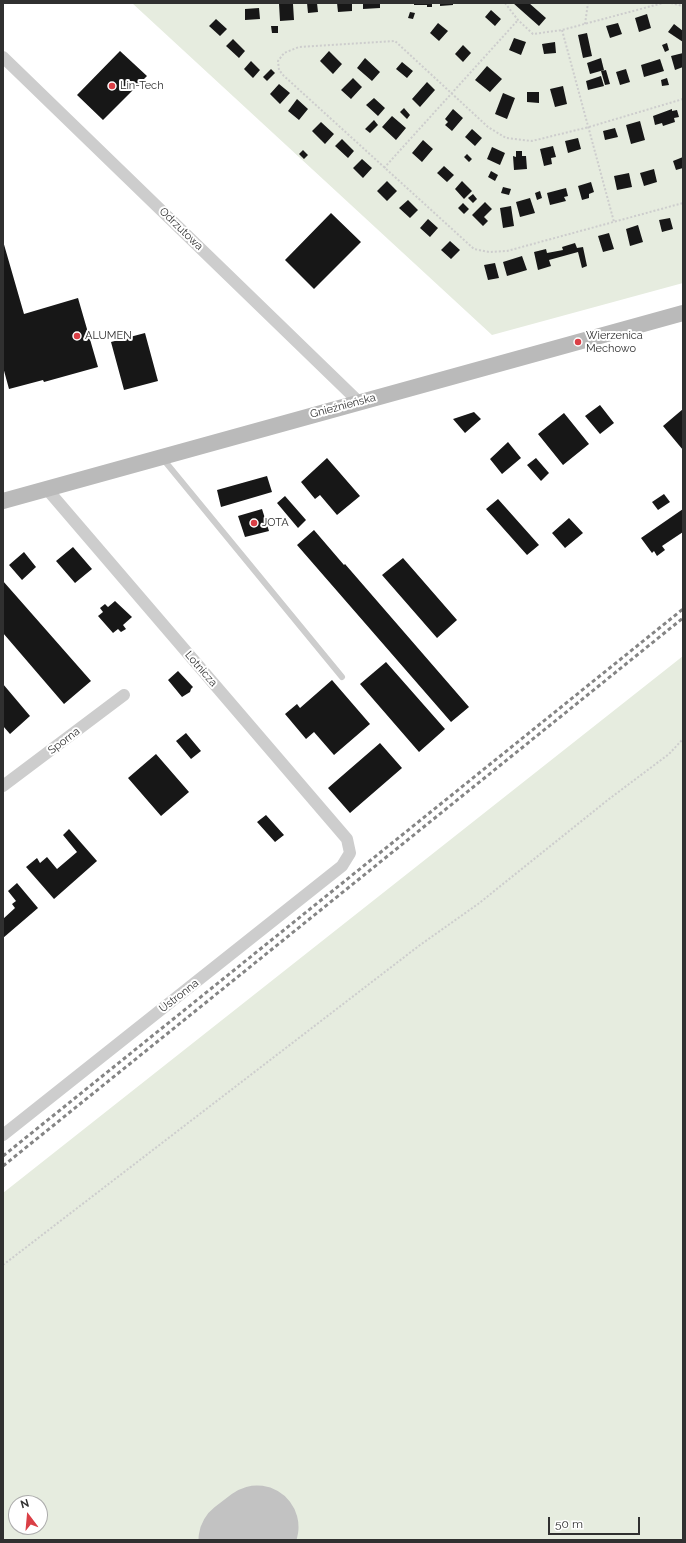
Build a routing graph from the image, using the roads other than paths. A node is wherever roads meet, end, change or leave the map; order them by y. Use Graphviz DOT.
graph roads {
  1 [pos="3,57"];
  2 [pos="683,313"];
  3 [pos="359,402"];
  4 [pos="161,456"];
  5 [pos="46,488"];
  6 [pos="3,500"];
  7 [pos="342,677"];
  8 [pos="124,695"];
  9 [pos="3,786"];
  10 [pos="350,853"];
  11 [pos="3,1135"];
  1 -- 3 [label="street, Odrzutowa"];
  2 -- 3 [label="main road, Gnieźnieńska"];
  3 -- 4 [label="main road, Gnieźnieńska"];
  4 -- 5 [label="main road, Gnieźnieńska"];
  4 -- 7 [label="lane"];
  5 -- 6 [label="main road, Gnieźnieńska"];
  5 -- 10 [label="street, Lotnicza"];
  8 -- 9 [label="street, Sporna"];
  10 -- 11 [label="street, Ustronna"];
}
